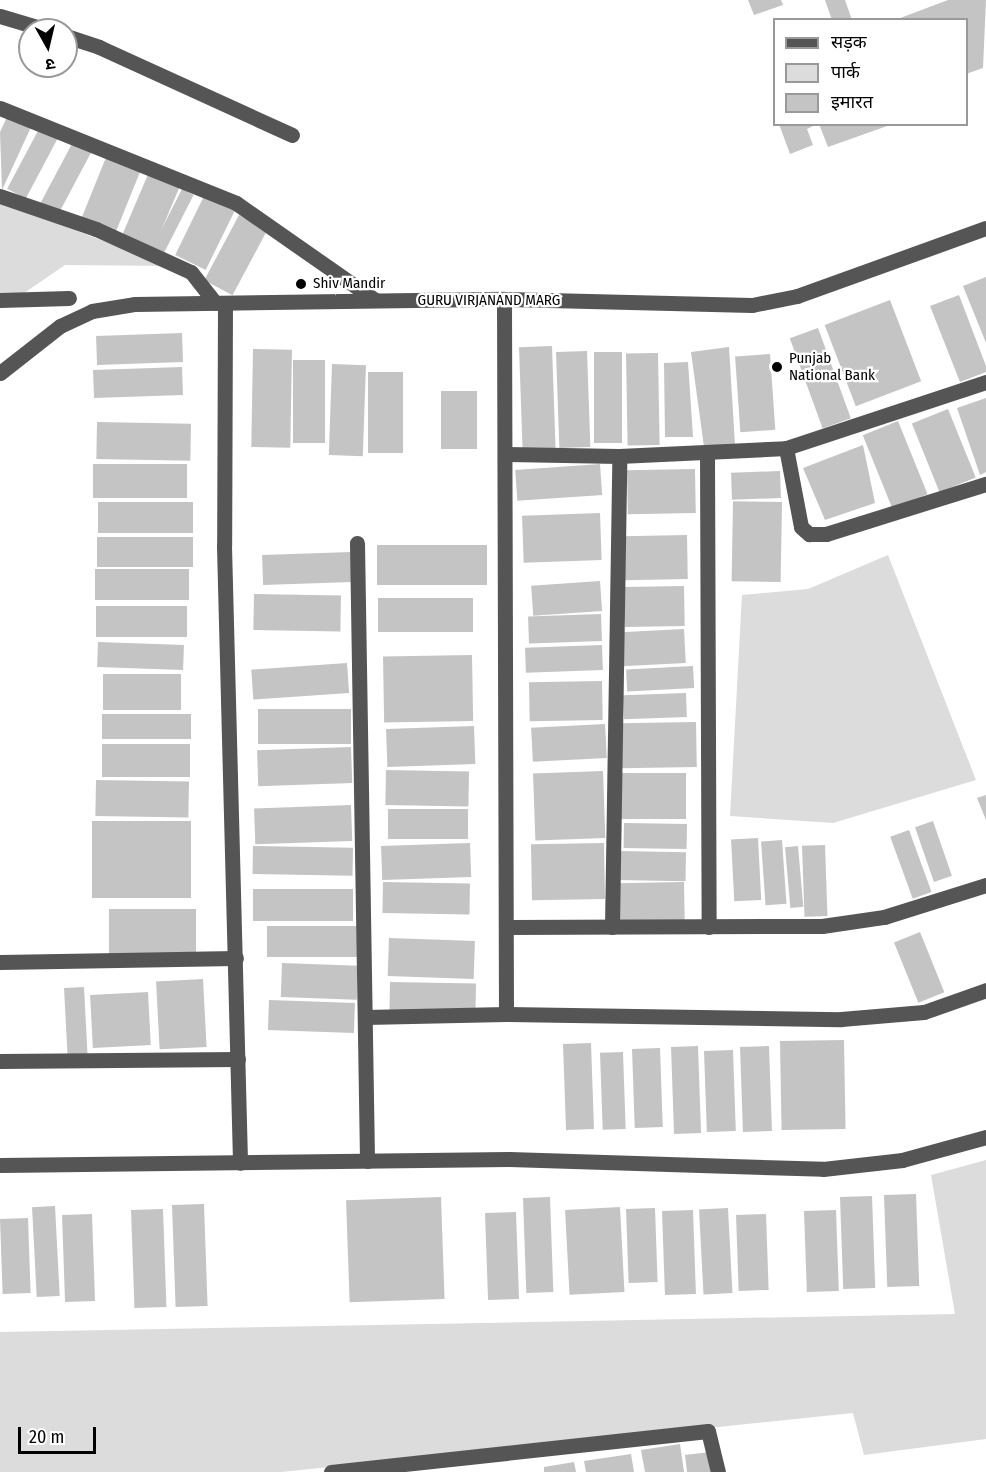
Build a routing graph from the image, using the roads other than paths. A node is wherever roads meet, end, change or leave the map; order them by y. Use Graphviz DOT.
graph roads {
  1 [pos="0,16"];
  2 [pos="18,21"];
  3 [pos="78,40"];
  4 [pos="0,108"];
  5 [pos="292,135"];
  6 [pos="0,196"];
  7 [pos="986,228"];
  8 [pos="69,298"];
  9 [pos="504,299"];
  10 [pos="0,300"];
  11 [pos="375,300"];
  12 [pos="220,303"];
  13 [pos="0,373"];
  14 [pos="986,382"];
  15 [pos="786,448"];
  16 [pos="707,453"];
  17 [pos="506,454"];
  18 [pos="619,456"];
  19 [pos="986,484"];
  20 [pos="357,543"];
  21 [pos="986,885"];
  22 [pos="508,927"];
  23 [pos="612,927"];
  24 [pos="709,927"];
  25 [pos="236,958"];
  26 [pos="0,962"];
  27 [pos="986,990"];
  28 [pos="506,1014"];
  29 [pos="365,1017"];
  30 [pos="238,1059"];
  31 [pos="0,1061"];
  32 [pos="986,1137"];
  33 [pos="368,1161"];
  34 [pos="240,1163"];
  35 [pos="0,1164"];
  36 [pos="332,1472"];
  37 [pos="718,1472"];
  1 -- 2 [label="street"];
  3 -- 5 [label="street"];
  4 -- 11 [label="street"];
  6 -- 12 [label="street"];
  7 -- 9 [label="street, GURU VIRJANAND MARG"];
  8 -- 10 [label="street"];
  9 -- 11 [label="street, GURU VIRJANAND MARG"];
  9 -- 17 [label="street"];
  11 -- 12 [label="street, GURU VIRJANAND MARG"];
  12 -- 13 [label="street, GURU VIRJANAND MARG"];
  12 -- 25 [label="street"];
  14 -- 15 [label="street"];
  15 -- 16 [label="street"];
  15 -- 19 [label="street"];
  16 -- 18 [label="street"];
  16 -- 24 [label="street"];
  17 -- 18 [label="street"];
  17 -- 22 [label="street"];
  18 -- 23 [label="street"];
  20 -- 29 [label="street"];
  21 -- 24 [label="street"];
  22 -- 23 [label="street"];
  22 -- 28 [label="street"];
  23 -- 24 [label="street"];
  25 -- 26 [label="street"];
  25 -- 30 [label="street"];
  27 -- 28 [label="street"];
  28 -- 29 [label="street"];
  29 -- 33 [label="street"];
  30 -- 31 [label="street"];
  30 -- 34 [label="street"];
  32 -- 33 [label="street"];
  33 -- 34 [label="street"];
  34 -- 35 [label="street"];
  36 -- 37 [label="street"];
}
